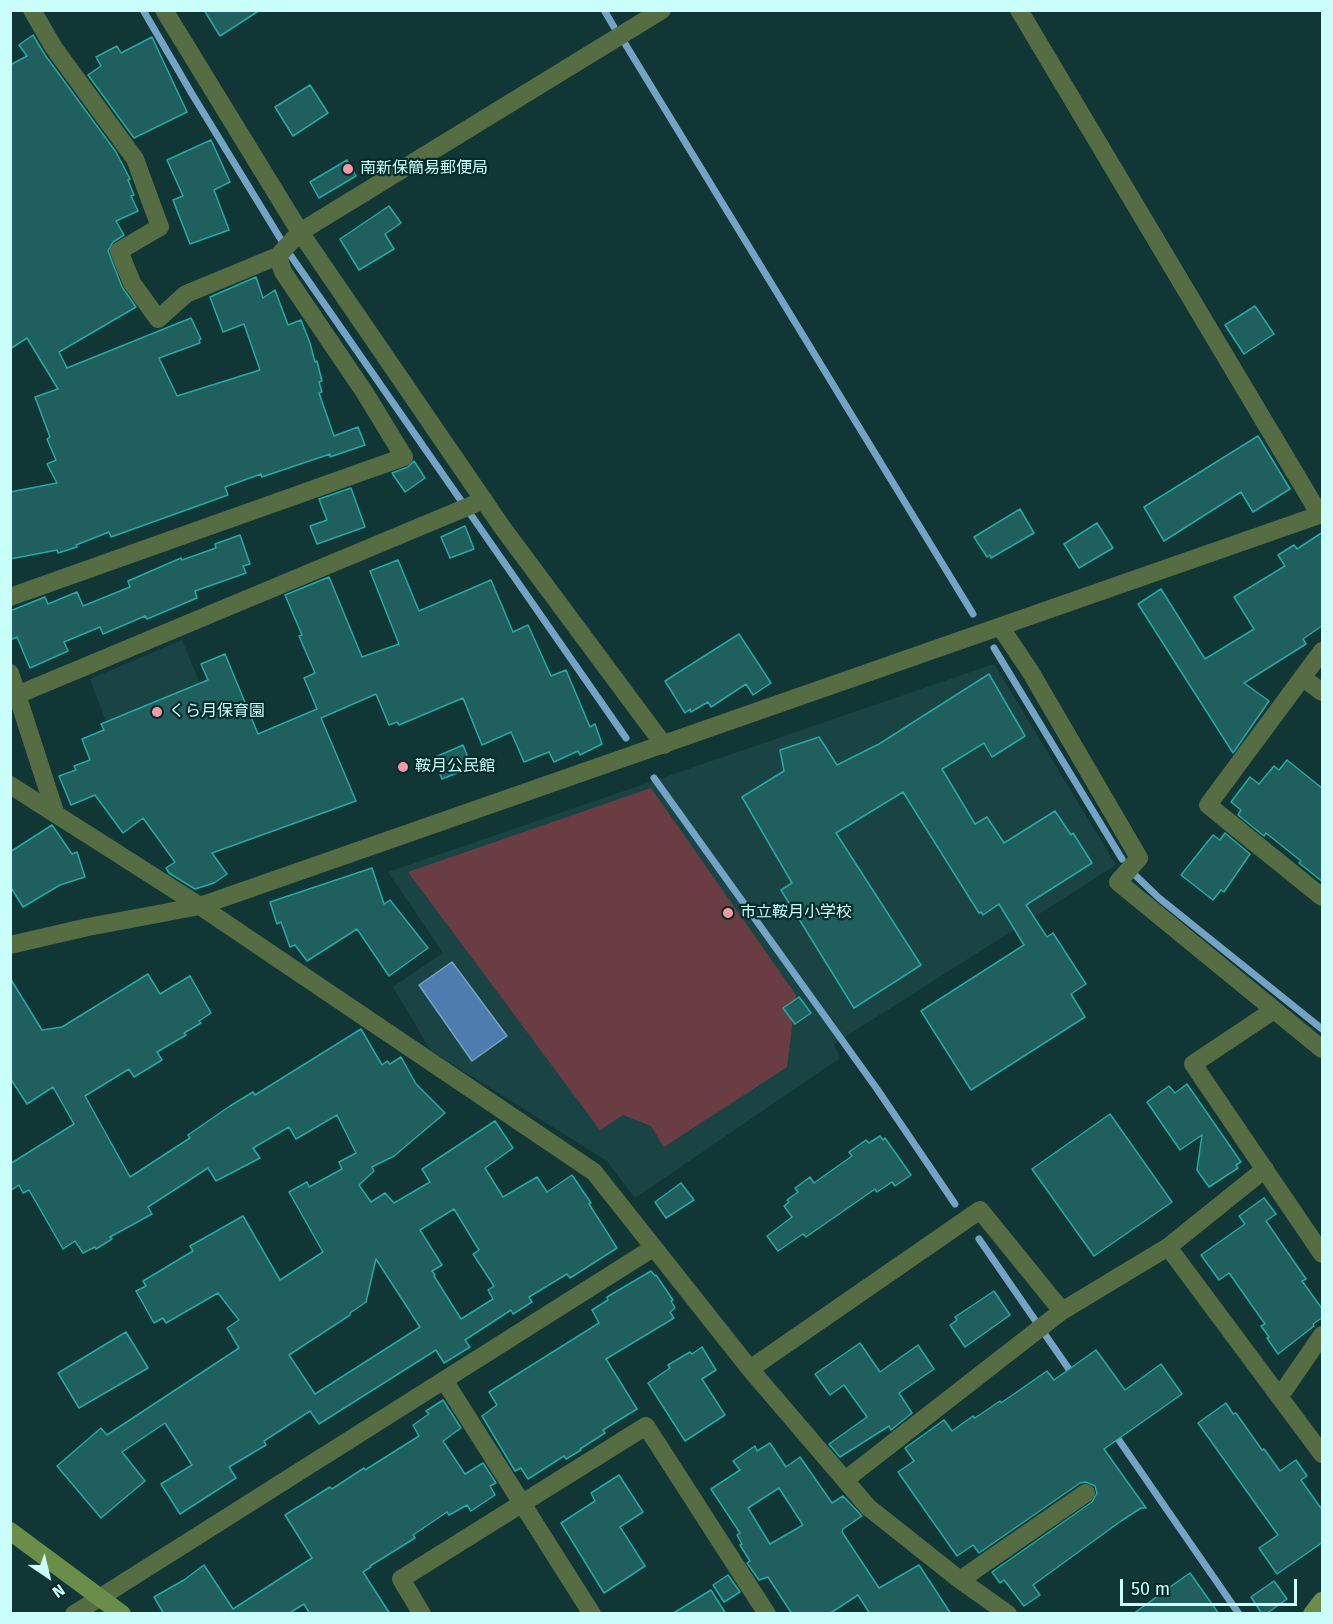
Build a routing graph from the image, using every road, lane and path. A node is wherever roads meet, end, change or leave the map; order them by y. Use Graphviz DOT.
graph roads {
  1 [pos="32,10"];
  2 [pos="164,10"];
  3 [pos="662,10"];
  4 [pos="1019,10"];
  5 [pos="300,232"];
  6 [pos="278,256"];
  7 [pos="484,500"];
  8 [pos="1321,514"];
  9 [pos="10,597"];
  10 [pos="1000,628"];
  11 [pos="1323,651"];
  12 [pos="10,673"];
  13 [pos="1303,678"];
  14 [pos="1323,692"];
  15 [pos="17,695"];
  16 [pos="664,745"];
  17 [pos="10,785"];
  18 [pos="54,812"];
  19 [pos="1323,897"];
  20 [pos="200,906"];
  21 [pos="10,945"];
  22 [pos="1274,1010"];
  23 [pos="1323,1049"];
  24 [pos="1265,1169"];
  25 [pos="1168,1247"];
  26 [pos="653,1248"];
  27 [pos="1323,1254"];
  28 [pos="1055,1316"];
  29 [pos="1323,1335"];
  30 [pos="750,1369"];
  31 [pos="444,1380"];
  32 [pos="1280,1396"];
  33 [pos="1323,1454"];
  34 [pos="845,1480"];
  35 [pos="1086,1493"];
  36 [pos="521,1502"];
  37 [pos="10,1532"];
  38 [pos="960,1580"];
  39 [pos="100,1597"];
  40 [pos="1323,1601"];
  41 [pos="985,1609"];
  42 [pos="75,1614"];
  43 [pos="122,1614"];
  44 [pos="422,1614"];
  45 [pos="592,1614"];
  46 [pos="766,1614"];
  47 [pos="1008,1614"];
  48 [pos="1312,1614"];
  1 -- 6 [label="street"];
  2 -- 5 [label="street"];
  3 -- 5 [label="street"];
  4 -- 8 [label="street"];
  5 -- 6 [label="street"];
  5 -- 7 [label="street"];
  6 -- 9 [label="street"];
  7 -- 15 [label="street"];
  7 -- 16 [label="street"];
  8 -- 10 [label="street"];
  10 -- 16 [label="street"];
  10 -- 22 [label="street"];
  11 -- 13 [label="street"];
  12 -- 15 [label="street"];
  13 -- 14 [label="street"];
  13 -- 19 [label="street"];
  15 -- 18 [label="street"];
  16 -- 20 [label="street"];
  17 -- 18 [label="street"];
  18 -- 20 [label="street"];
  20 -- 21 [label="street"];
  20 -- 26 [label="street"];
  22 -- 23 [label="street"];
  22 -- 24 [label="street"];
  24 -- 25 [label="street"];
  24 -- 27 [label="street"];
  25 -- 28 [label="street"];
  25 -- 32 [label="street"];
  26 -- 30 [label="street"];
  26 -- 31 [label="street"];
  28 -- 30 [label="street"];
  28 -- 34 [label="street"];
  29 -- 32 [label="street"];
  30 -- 34 [label="street"];
  31 -- 36 [label="street"];
  31 -- 39 [label="street"];
  32 -- 33 [label="street"];
  34 -- 38 [label="street"];
  35 -- 38 [label="street"];
  36 -- 44 [label="street"];
  36 -- 45 [label="street"];
  36 -- 46 [label="street"];
  37 -- 39 [label="main road"];
  38 -- 41 [label="street"];
  39 -- 42 [label="street"];
  39 -- 43 [label="main road"];
  40 -- 48 [label="main road"];
  41 -- 47 [label="street"];
}
